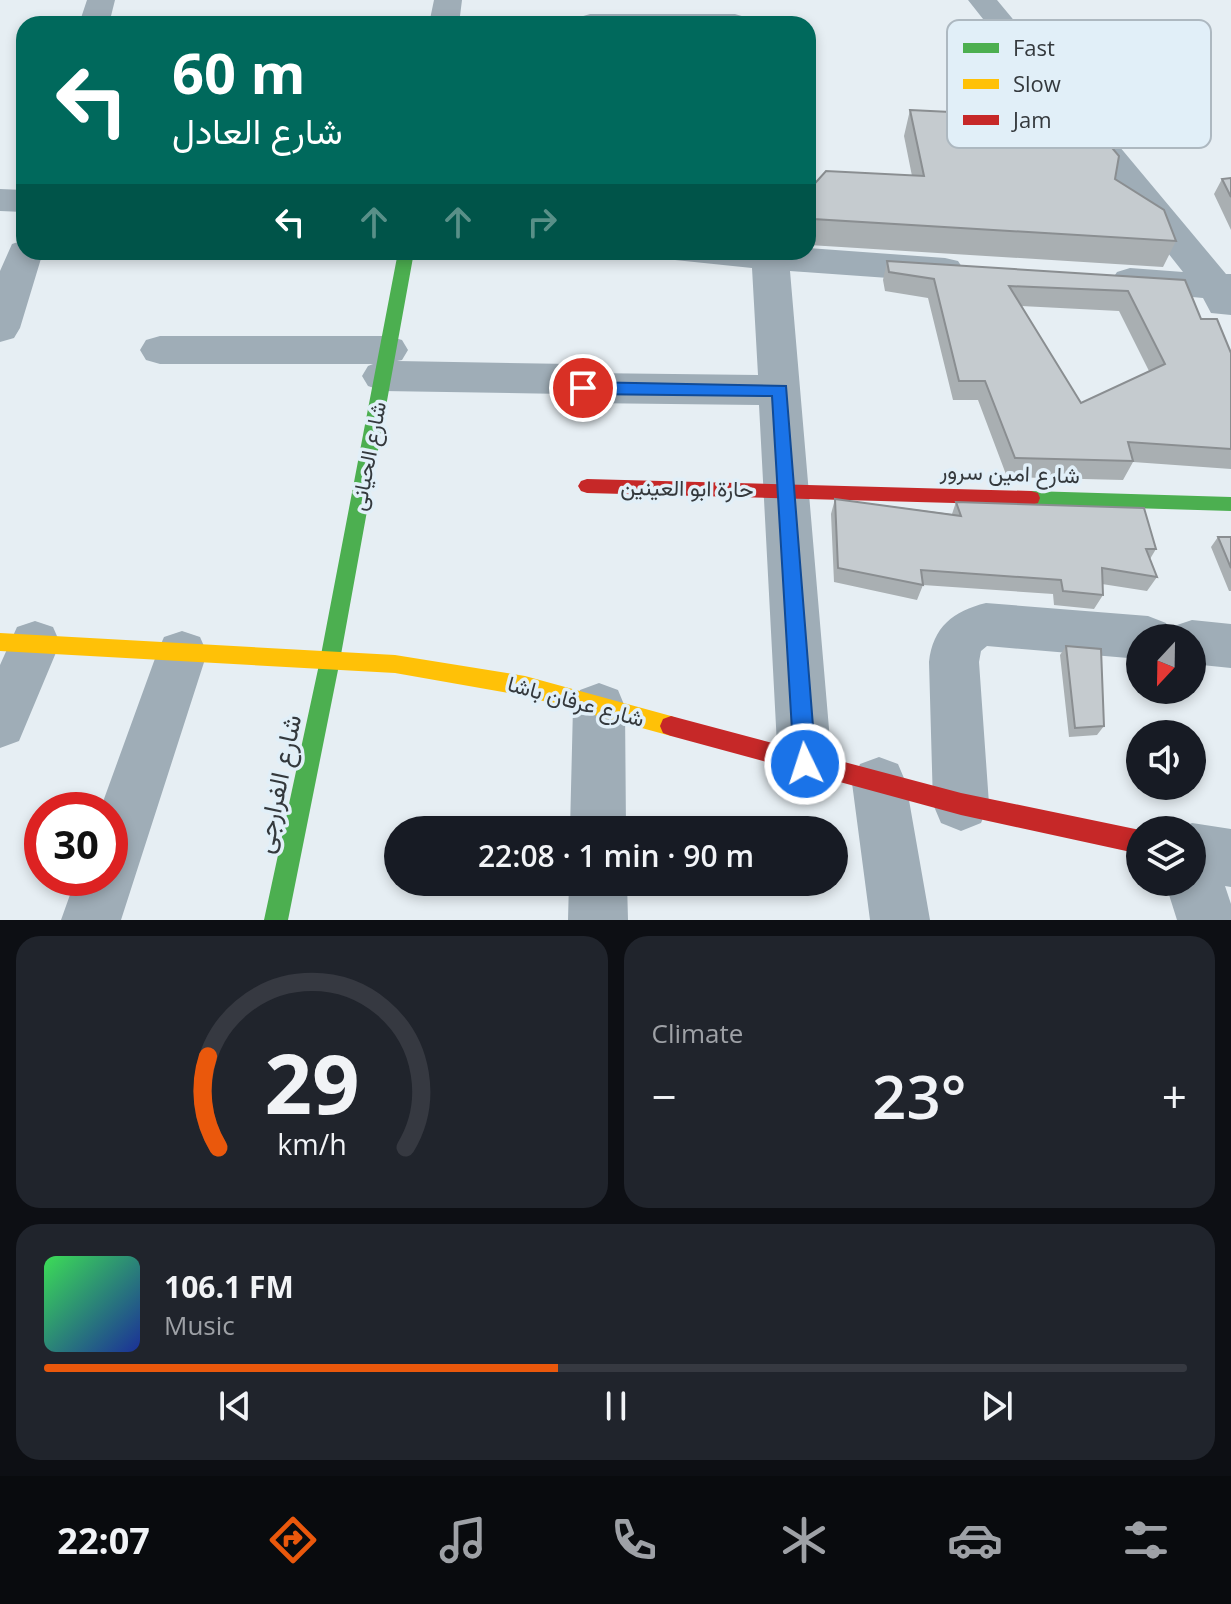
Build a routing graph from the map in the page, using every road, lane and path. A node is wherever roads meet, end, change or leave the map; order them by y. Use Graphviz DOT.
graph roads {
  1 [pos="982,0"];
  2 [pos="998,20"];
  3 [pos="1104,148"];
  4 [pos="816,259"];
  5 [pos="22,260"];
  6 [pos="405,260"];
  7 [pos="771,260"];
  8 [pos="978,272"];
  9 [pos="1089,279"];
  10 [pos="1226,297"];
  11 [pos="0,328"];
  12 [pos="160,350"];
  13 [pos="386,363"];
  14 [pos="780,390"];
  15 [pos="587,486"];
  16 [pos="787,489"];
  17 [pos="1231,504"];
  18 [pos="1126,636"];
  19 [pos="18,643"];
  20 [pos="1206,643"];
  21 [pos="1231,646"];
  22 [pos="182,653"];
  23 [pos="330,660"];
  24 [pos="599,707"];
  25 [pos="0,724"];
  26 [pos="805,764"];
  27 [pos="879,783"];
  28 [pos="961,804"];
  29 [pos="128,811"];
  30 [pos="598,816"];
  31 [pos="1126,839"];
  32 [pos="1206,854"];
  33 [pos="1231,858"];
  34 [pos="99,896"];
  35 [pos="598,896"];
  36 [pos="1199,896"];
  37 [pos="91,920"];
  38 [pos="276,920"];
  39 [pos="598,920"];
  40 [pos="900,920"];
  41 [pos="1207,920"];
  1 -- 2 [label="street"];
  3 -- 10 [label="street"];
  4 -- 8 [label="street"];
  5 -- 11 [label="street"];
  6 -- 13 [label="street, شارع الحيانى"];
  7 -- 14 [label="street"];
  9 -- 10 [label="street"];
  12 -- 13 [label="street"];
  13 -- 14 [label="street"];
  13 -- 23 [label="street, شارع الحيانى"];
  14 -- 16 [label="street"];
  15 -- 16 [label="street, حارة ابو العينين"];
  16 -- 17 [label="street, شارع امين سرور"];
  16 -- 26 [label="street"];
  18 -- 28 [label="street"];
  19 -- 22 [label="street, شارع عرفان باشا"];
  19 -- 25 [label="street"];
  20 -- 21 [label="street"];
  22 -- 23 [label="street, شارع عرفان باشا"];
  22 -- 29 [label="street"];
  23 -- 24 [label="street, شارع عرفان باشا"];
  23 -- 38 [label="street, شارع الفرارجى"];
  24 -- 26 [label="street, شارع عرفان باشا"];
  24 -- 30 [label="street"];
  26 -- 27 [label="street, شارع عرفان باشا"];
  27 -- 28 [label="street, شارع عرفان باشا"];
  27 -- 40 [label="street"];
  28 -- 31 [label="street, شارع عرفان باشا"];
  32 -- 33 [label="street"];
  34 -- 37 [label="street"];
  35 -- 39 [label="street"];
  36 -- 41 [label="street"];
}
